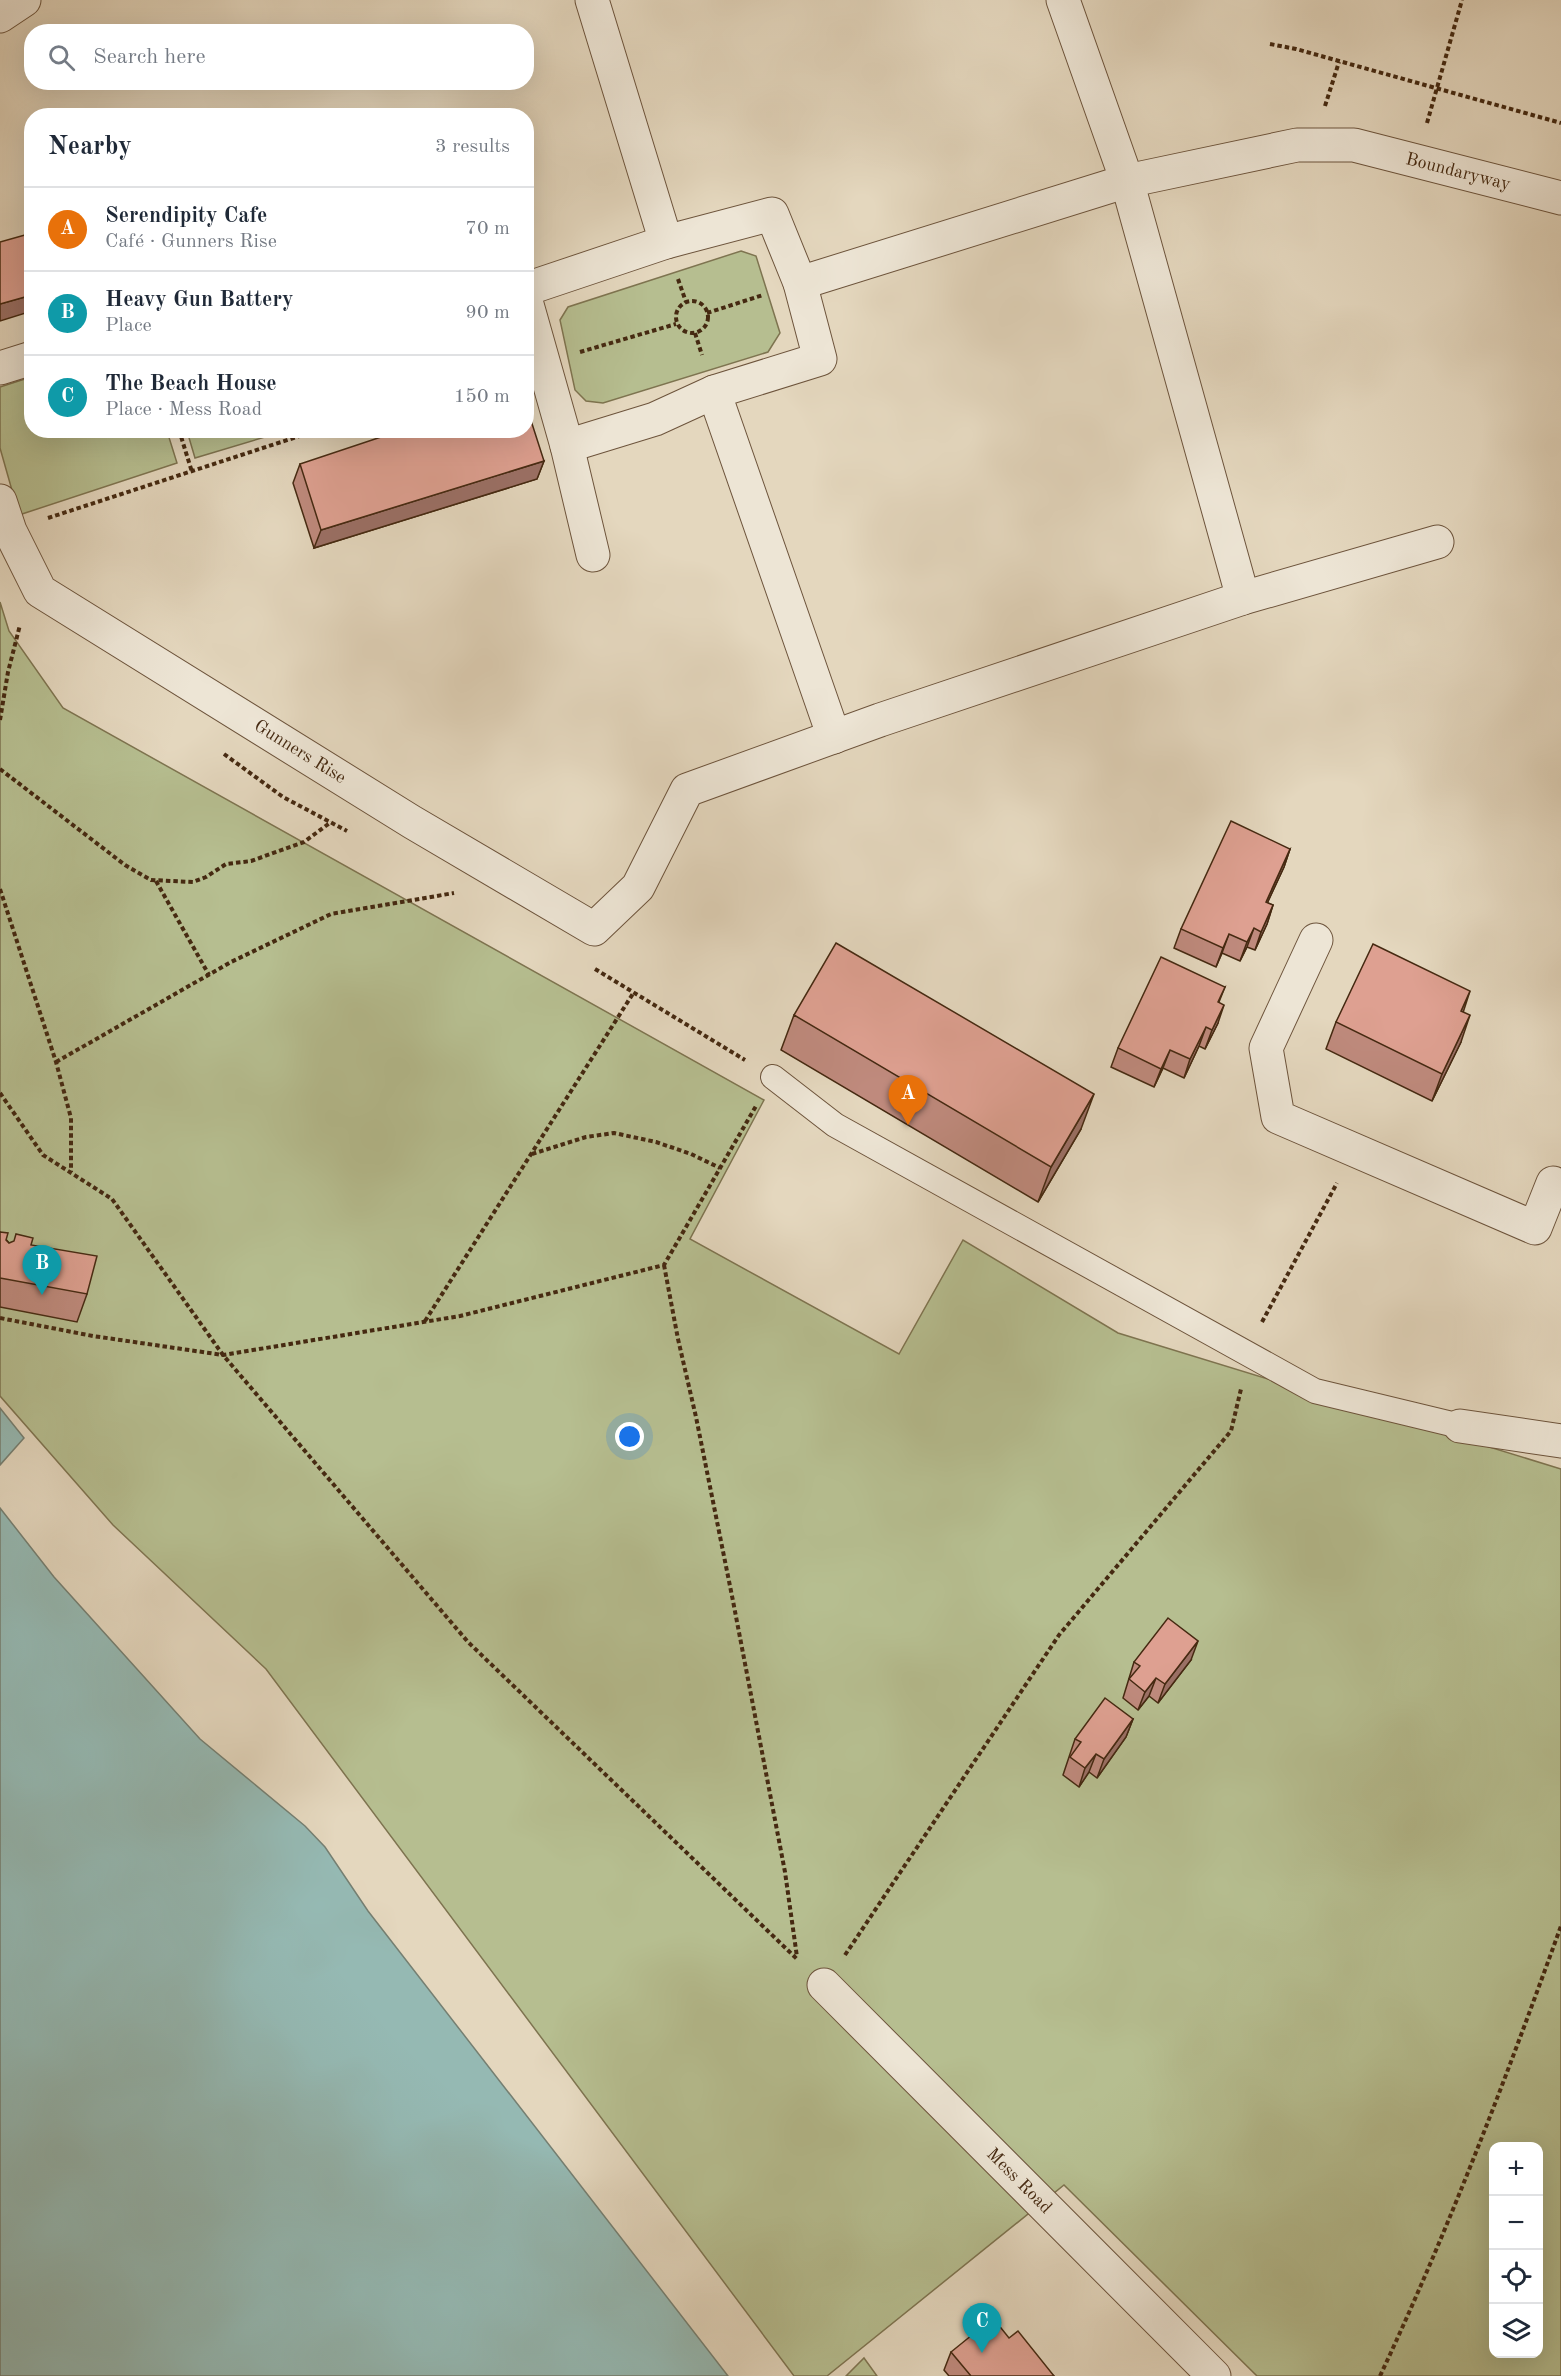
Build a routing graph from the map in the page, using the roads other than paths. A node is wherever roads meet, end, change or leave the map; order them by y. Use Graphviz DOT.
graph roads {
  1 [pos="24,0"];
  2 [pos="592,0"];
  3 [pos="1063,0"];
  4 [pos="0,15"];
  5 [pos="1127,181"];
  6 [pos="1561,198"];
  7 [pos="666,242"];
  8 [pos="800,283"];
  9 [pos="534,286"];
  10 [pos="534,327"];
  11 [pos="24,360"];
  12 [pos="0,368"];
  13 [pos="714,392"];
  14 [pos="567,446"];
  15 [pos="5,516"];
  16 [pos="1437,542"];
  17 [pos="593,555"];
  18 [pos="1242,598"];
  19 [pos="834,737"];
  20 [pos="1316,940"];
  21 [pos="773,1077"];
  22 [pos="1561,1186"];
  23 [pos="1460,1426"];
  24 [pos="1561,1441"];
  25 [pos="824,1985"];
  26 [pos="1214,2376"];
  1 -- 4 [label="street"];
  2 -- 7 [label="street"];
  3 -- 5 [label="street"];
  5 -- 6 [label="street, Boundaryway"];
  5 -- 8 [label="street, Boundaryway"];
  5 -- 18 [label="street"];
  7 -- 8 [label="street"];
  7 -- 9 [label="street"];
  8 -- 13 [label="street"];
  10 -- 14 [label="street"];
  11 -- 12 [label="street"];
  13 -- 14 [label="street"];
  13 -- 19 [label="street"];
  14 -- 17 [label="street"];
  15 -- 19 [label="street, Gunners Rise"];
  16 -- 18 [label="street"];
  18 -- 19 [label="street"];
  20 -- 22 [label="street"];
  21 -- 23 [label="lane"];
  23 -- 24 [label="street"];
  25 -- 26 [label="street, Mess Road"];
}
